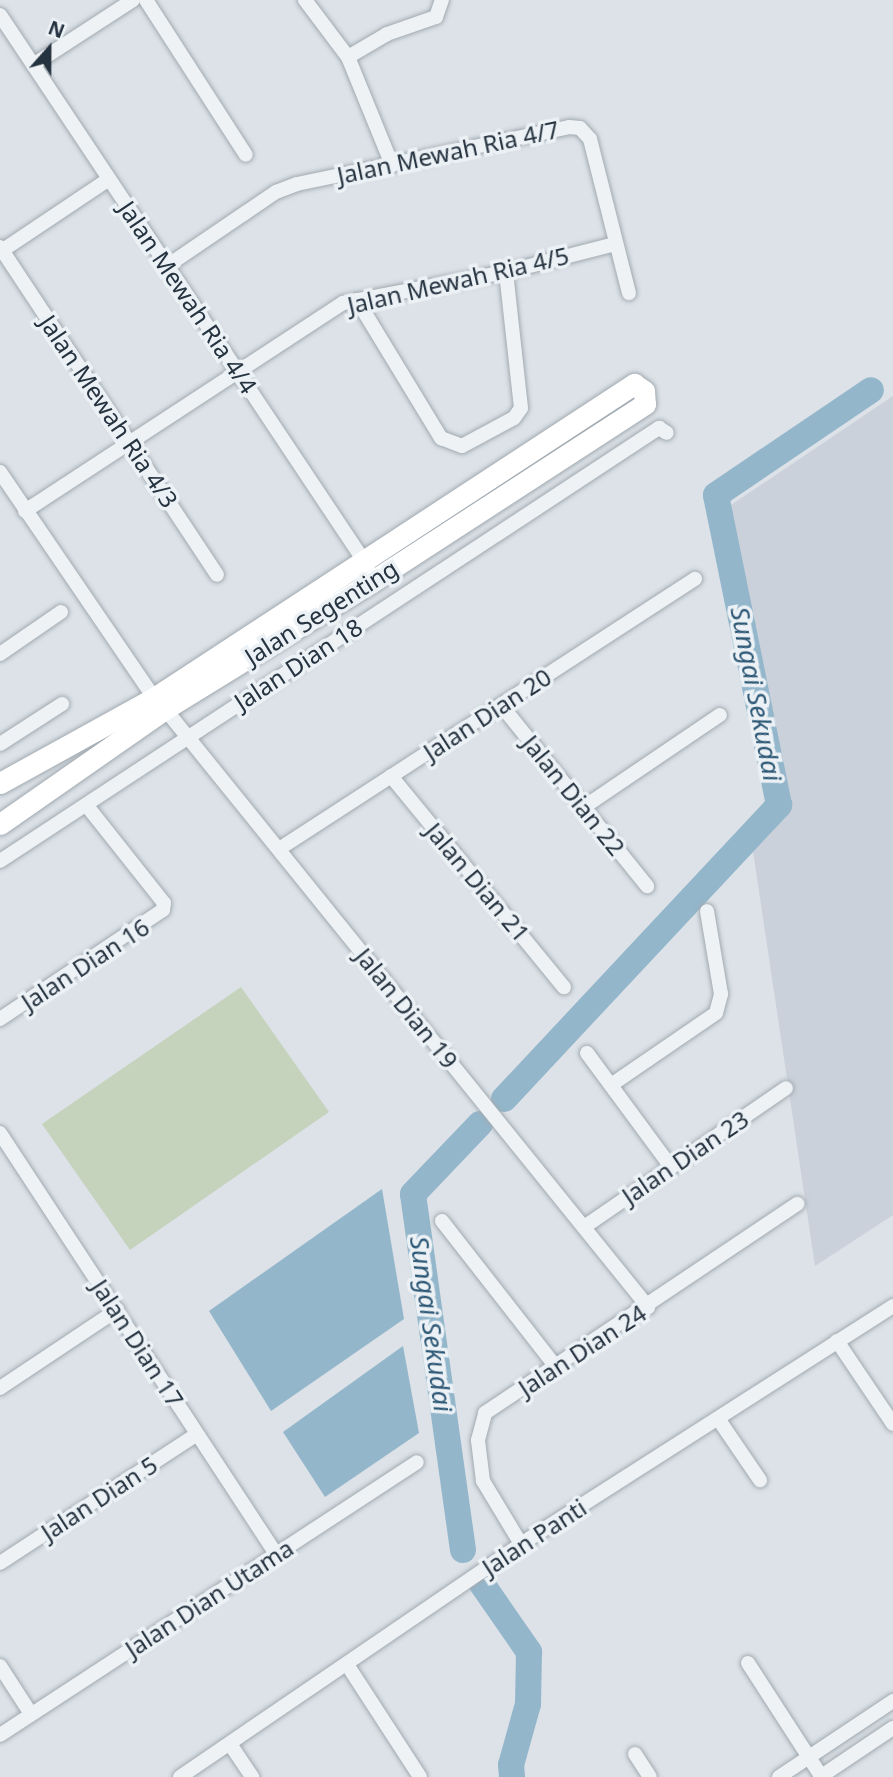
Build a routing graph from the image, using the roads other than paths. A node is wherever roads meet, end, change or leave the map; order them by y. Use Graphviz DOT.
graph roads {
  1 [pos="133,0"];
  2 [pos="146,0"];
  3 [pos="305,0"];
  4 [pos="442,0"];
  5 [pos="0,15"];
  6 [pos="348,57"];
  7 [pos="33,65"];
  8 [pos="246,155"];
  9 [pos="391,164"];
  10 [pos="109,179"];
  11 [pos="615,244"];
  12 [pos="1,250"];
  13 [pos="167,266"];
  14 [pos="506,272"];
  15 [pos="629,293"];
  16 [pos="357,300"];
  17 [pos="237,372"];
  18 [pos="667,433"];
  19 [pos="129,442"];
  20 [pos="0,472"];
  21 [pos="24,511"];
  22 [pos="363,560"];
  23 [pos="217,575"];
  24 [pos="376,579"];
  25 [pos="695,579"];
  26 [pos="61,612"];
  27 [pos="0,654"];
  28 [pos="160,703"];
  29 [pos="62,704"];
  30 [pos="501,705"];
  31 [pos="720,715"];
  32 [pos="188,737"];
  33 [pos="0,744"];
  34 [pos="391,776"];
  35 [pos="1,780"];
  36 [pos="87,806"];
  37 [pos="584,807"];
  38 [pos="0,824"];
  39 [pos="279,849"];
  40 [pos="0,861"];
  41 [pos="647,886"];
  42 [pos="706,911"];
  43 [pos="565,987"];
  44 [pos="0,1019"];
  45 [pos="587,1053"];
  46 [pos="611,1085"];
  47 [pos="786,1088"];
  48 [pos="0,1133"];
  49 [pos="671,1167"];
  50 [pos="797,1204"];
  51 [pos="442,1221"];
  52 [pos="584,1227"];
  53 [pos="893,1306"];
  54 [pos="648,1307"];
  55 [pos="117,1310"];
  56 [pos="837,1341"];
  57 [pos="556,1367"];
  58 [pos="0,1388"];
  59 [pos="719,1420"];
  60 [pos="893,1424"];
  61 [pos="197,1434"];
  62 [pos="417,1462"];
  63 [pos="760,1480"];
  64 [pos="521,1544"];
  65 [pos="276,1554"];
  66 [pos="0,1563"];
  67 [pos="748,1662"];
  68 [pos="348,1666"];
  69 [pos="0,1667"];
  70 [pos="893,1701"];
  71 [pos="31,1714"];
  72 [pos="893,1728"];
  73 [pos="0,1735"];
  74 [pos="230,1744"];
  75 [pos="635,1754"];
  76 [pos="810,1757"];
  77 [pos="180,1777"];
  78 [pos="252,1777"];
  79 [pos="420,1777"];
  80 [pos="650,1777"];
  81 [pos="779,1777"];
  82 [pos="821,1777"];
  1 -- 7 [label="street"];
  2 -- 8 [label="street"];
  3 -- 6 [label="street"];
  4 -- 6 [label="street"];
  5 -- 7 [label="street, Jalan Mewah Ria 4/4"];
  6 -- 9 [label="street"];
  7 -- 10 [label="street, Jalan Mewah Ria 4/4"];
  9 -- 11 [label="street, Jalan Mewah Ria 4/7"];
  9 -- 13 [label="street, Jalan Mewah Ria 4/7"];
  10 -- 12 [label="street"];
  10 -- 13 [label="street, Jalan Mewah Ria 4/4"];
  11 -- 14 [label="street, Jalan Mewah Ria 4/5"];
  11 -- 15 [label="street, Jalan Mewah Ria 4/7"];
  12 -- 19 [label="street, Jalan Mewah Ria 4/3"];
  13 -- 17 [label="street, Jalan Mewah Ria 4/4"];
  14 -- 16 [label="street, Jalan Mewah Ria 4/5"];
  14 -- 16 [label="street"];
  16 -- 17 [label="street, Jalan Mewah Ria 4/5"];
  17 -- 19 [label="street, Jalan Mewah Ria 4/5"];
  17 -- 22 [label="street, Jalan Mewah Ria 4/4"];
  18 -- 32 [label="street, Jalan Dian 18"];
  19 -- 21 [label="street, Jalan Mewah Ria 4/5"];
  19 -- 23 [label="street, Jalan Mewah Ria 4/3"];
  20 -- 21 [label="street, Jalan Dian 19"];
  21 -- 28 [label="street, Jalan Dian 19"];
  22 -- 24 [label="street, Jalan Mewah Ria 4/4"];
  22 -- 24 [label="street, Jalan Segenting"];
  22 -- 28 [label="street, Jalan Segenting"];
  24 -- 28 [label="street, Jalan Segenting"];
  25 -- 30 [label="street, Jalan Dian 20"];
  26 -- 27 [label="street"];
  28 -- 32 [label="street, Jalan Dian 19"];
  28 -- 35 [label="street, Jalan Segenting"];
  28 -- 38 [label="street, Jalan Segenting"];
  29 -- 33 [label="street"];
  30 -- 34 [label="street, Jalan Dian 20"];
  30 -- 37 [label="street, Jalan Dian 22"];
  31 -- 37 [label="street"];
  32 -- 36 [label="street, Jalan Dian 18"];
  32 -- 39 [label="street, Jalan Dian 19"];
  34 -- 39 [label="street, Jalan Dian 20"];
  34 -- 43 [label="street, Jalan Dian 21"];
  36 -- 40 [label="street, Jalan Dian 18"];
  36 -- 44 [label="street, Jalan Dian 16"];
  37 -- 41 [label="street, Jalan Dian 22"];
  39 -- 52 [label="street, Jalan Dian 19"];
  42 -- 46 [label="street"];
  45 -- 46 [label="street"];
  46 -- 49 [label="street"];
  47 -- 49 [label="street, Jalan Dian 23"];
  48 -- 55 [label="street, Jalan Dian 17"];
  49 -- 52 [label="street, Jalan Dian 23"];
  50 -- 54 [label="street, Jalan Dian 24"];
  51 -- 57 [label="street"];
  52 -- 54 [label="street, Jalan Dian 19"];
  53 -- 56 [label="street, Jalan Panti"];
  54 -- 57 [label="street, Jalan Dian 24"];
  55 -- 58 [label="street"];
  55 -- 61 [label="street, Jalan Dian 17"];
  56 -- 59 [label="street, Jalan Panti"];
  56 -- 60 [label="street"];
  57 -- 64 [label="street, Jalan Dian 24"];
  59 -- 63 [label="street"];
  59 -- 64 [label="street, Jalan Panti"];
  61 -- 65 [label="street, Jalan Dian 17"];
  61 -- 66 [label="street, Jalan Dian 5"];
  62 -- 65 [label="street, Jalan Dian Utama"];
  64 -- 68 [label="street, Jalan Panti"];
  65 -- 71 [label="street, Jalan Dian Utama"];
  67 -- 76 [label="street"];
  68 -- 74 [label="street, Jalan Panti"];
  68 -- 79 [label="street"];
  69 -- 71 [label="street"];
  70 -- 76 [label="street"];
  71 -- 73 [label="street, Jalan Dian Utama"];
  72 -- 82 [label="street"];
  74 -- 77 [label="street, Jalan Panti"];
  74 -- 78 [label="street"];
  75 -- 80 [label="street"];
  76 -- 81 [label="street"];
  76 -- 82 [label="street"];
}
